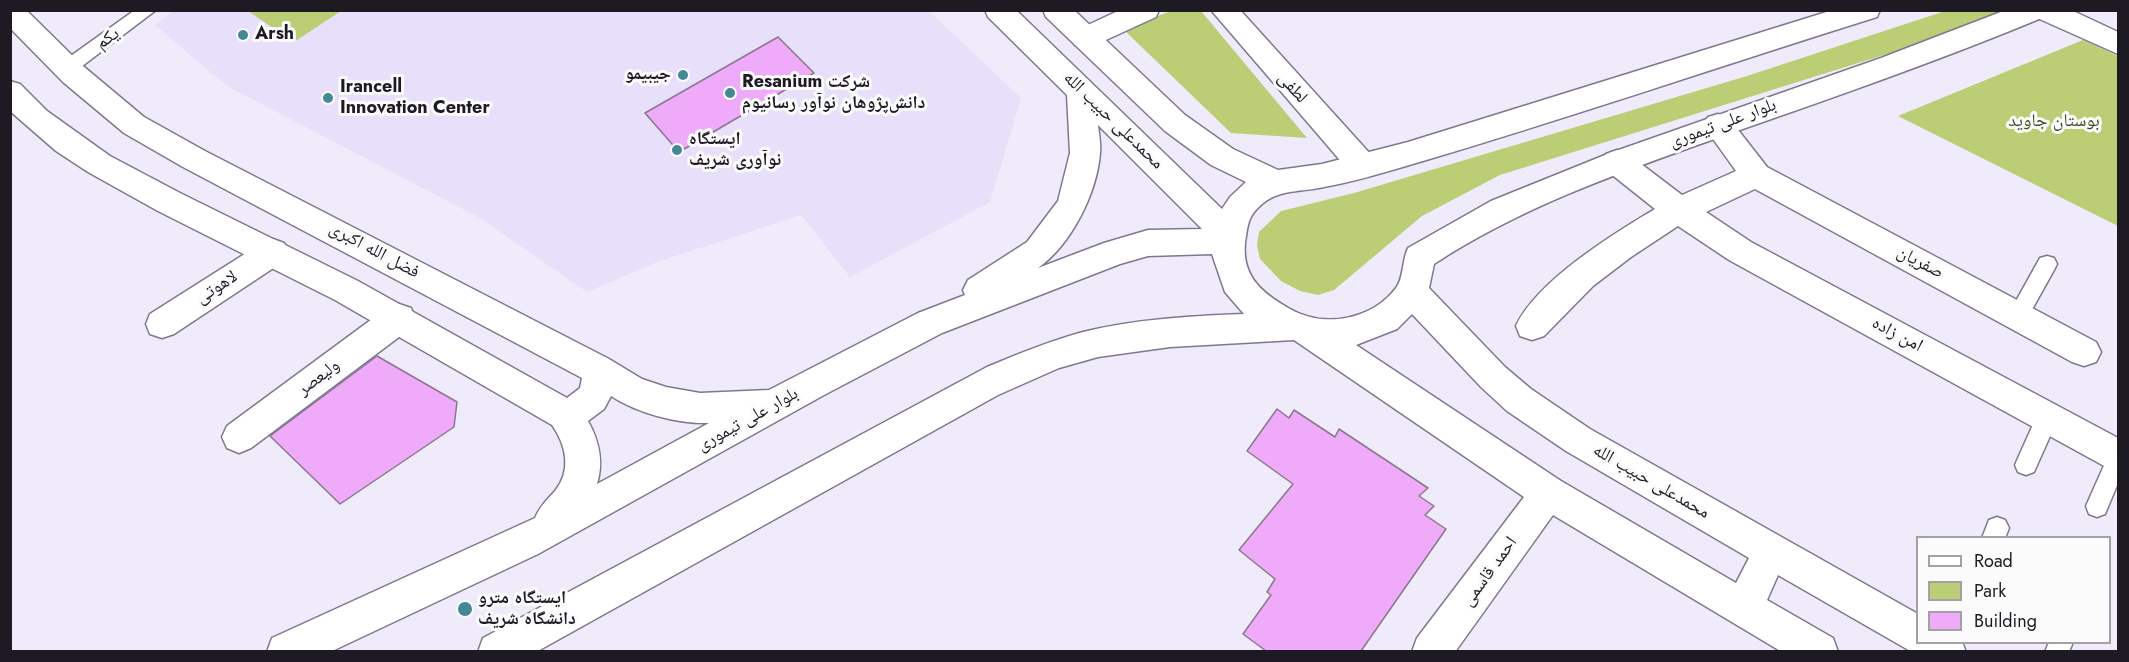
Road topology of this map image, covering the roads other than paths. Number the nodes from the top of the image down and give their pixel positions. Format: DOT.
graph roads {
  1 [pos="148,10"];
  2 [pos="998,10"];
  3 [pos="1056,10"];
  4 [pos="1146,10"];
  5 [pos="1224,10"];
  6 [pos="1867,10"];
  7 [pos="2034,10"];
  8 [pos="2045,10"];
  9 [pos="10,11"];
  10 [pos="1085,38"];
  11 [pos="2118,44"];
  12 [pos="67,68"];
  13 [pos="1081,91"];
  14 [pos="10,92"];
  15 [pos="1718,125"];
  16 [pos="194,159"];
  17 [pos="1617,162"];
  18 [pos="1362,165"];
  19 [pos="1756,175"];
  20 [pos="1274,182"];
  21 [pos="153,193"];
  22 [pos="1679,210"];
  23 [pos="1226,237"];
  24 [pos="273,252"];
  25 [pos="2047,264"];
  26 [pos="1412,292"];
  27 [pos="2018,316"];
  28 [pos="399,318"];
  29 [pos="930,323"];
  30 [pos="162,324"];
  31 [pos="1532,326"];
  32 [pos="1300,329"];
  33 [pos="2084,352"];
  34 [pos="597,369"];
  35 [pos="775,405"];
  36 [pos="564,414"];
  37 [pos="2048,416"];
  38 [pos="239,437"];
  39 [pos="2118,458"];
  40 [pos="2026,465"];
  41 [pos="1548,493"];
  42 [pos="2097,506"];
  43 [pos="525,542"];
  44 [pos="1771,550"];
  45 [pos="1744,608"];
  46 [pos="1916,634"];
  47 [pos="286,651"];
  48 [pos="497,651"];
  49 [pos="1431,651"];
  50 [pos="1818,651"];
  1 -- 12 [label="lane, یکم"];
  2 -- 13 [label="main road, محمدعلی حبیب الله"];
  3 -- 10 [label="main road"];
  4 -- 10 [label="main road"];
  5 -- 18 [label="main road, لطفی"];
  6 -- 18 [label="main road"];
  7 -- 15 [label="main road, بلوار علی تیموری"];
  8 -- 11 [label="main road"];
  9 -- 12 [label="main road, فضل الله اکبری"];
  10 -- 20 [label="main road"];
  12 -- 16 [label="main road, فضل الله اکبری"];
  13 -- 23 [label="main road, محمدعلی حبیب الله"];
  13 -- 29 [label="main road"];
  14 -- 21 [label="main road"];
  15 -- 17 [label="main road, بلوار علی تیموری"];
  15 -- 19 [label="main road"];
  16 -- 21 [label="main road"];
  16 -- 34 [label="main road, فضل الله اکبری"];
  17 -- 22 [label="main road, امن زاده"];
  17 -- 26 [label="main road, بلوار علی تیموری"];
  18 -- 20 [label="main road"];
  19 -- 22 [label="main road"];
  19 -- 27 [label="main road, صفریان"];
  20 -- 23 [label="main road"];
  21 -- 24 [label="main road"];
  22 -- 31 [label="main road"];
  22 -- 37 [label="main road, امن زاده"];
  23 -- 29 [label="main road, بلوار علی تیموری"];
  23 -- 32 [label="main road"];
  24 -- 28 [label="main road"];
  24 -- 30 [label="main road, لاهوتی"];
  25 -- 27 [label="lane"];
  26 -- 32 [label="main road"];
  26 -- 44 [label="main road, محمدعلی حبیب الله"];
  27 -- 33 [label="main road, صفریان"];
  28 -- 36 [label="main road"];
  28 -- 38 [label="main road, ولیعصر"];
  29 -- 35 [label="main road, بلوار علی تیموری"];
  32 -- 41 [label="main road"];
  32 -- 48 [label="main road"];
  34 -- 35 [label="main road, فضل الله اکبری"];
  34 -- 36 [label="main road"];
  35 -- 43 [label="main road, بلوار علی تیموری"];
  36 -- 43 [label="main road"];
  37 -- 39 [label="main road, امن زاده"];
  37 -- 40 [label="lane"];
  39 -- 42 [label="lane"];
  41 -- 45 [label="main road"];
  41 -- 49 [label="main road, احمد قاسمی"];
  43 -- 47 [label="main road, بلوار علی تیموری"];
  44 -- 45 [label="main road"];
  44 -- 46 [label="main road, محمدعلی حبیب الله"];
  45 -- 50 [label="main road"];
}
